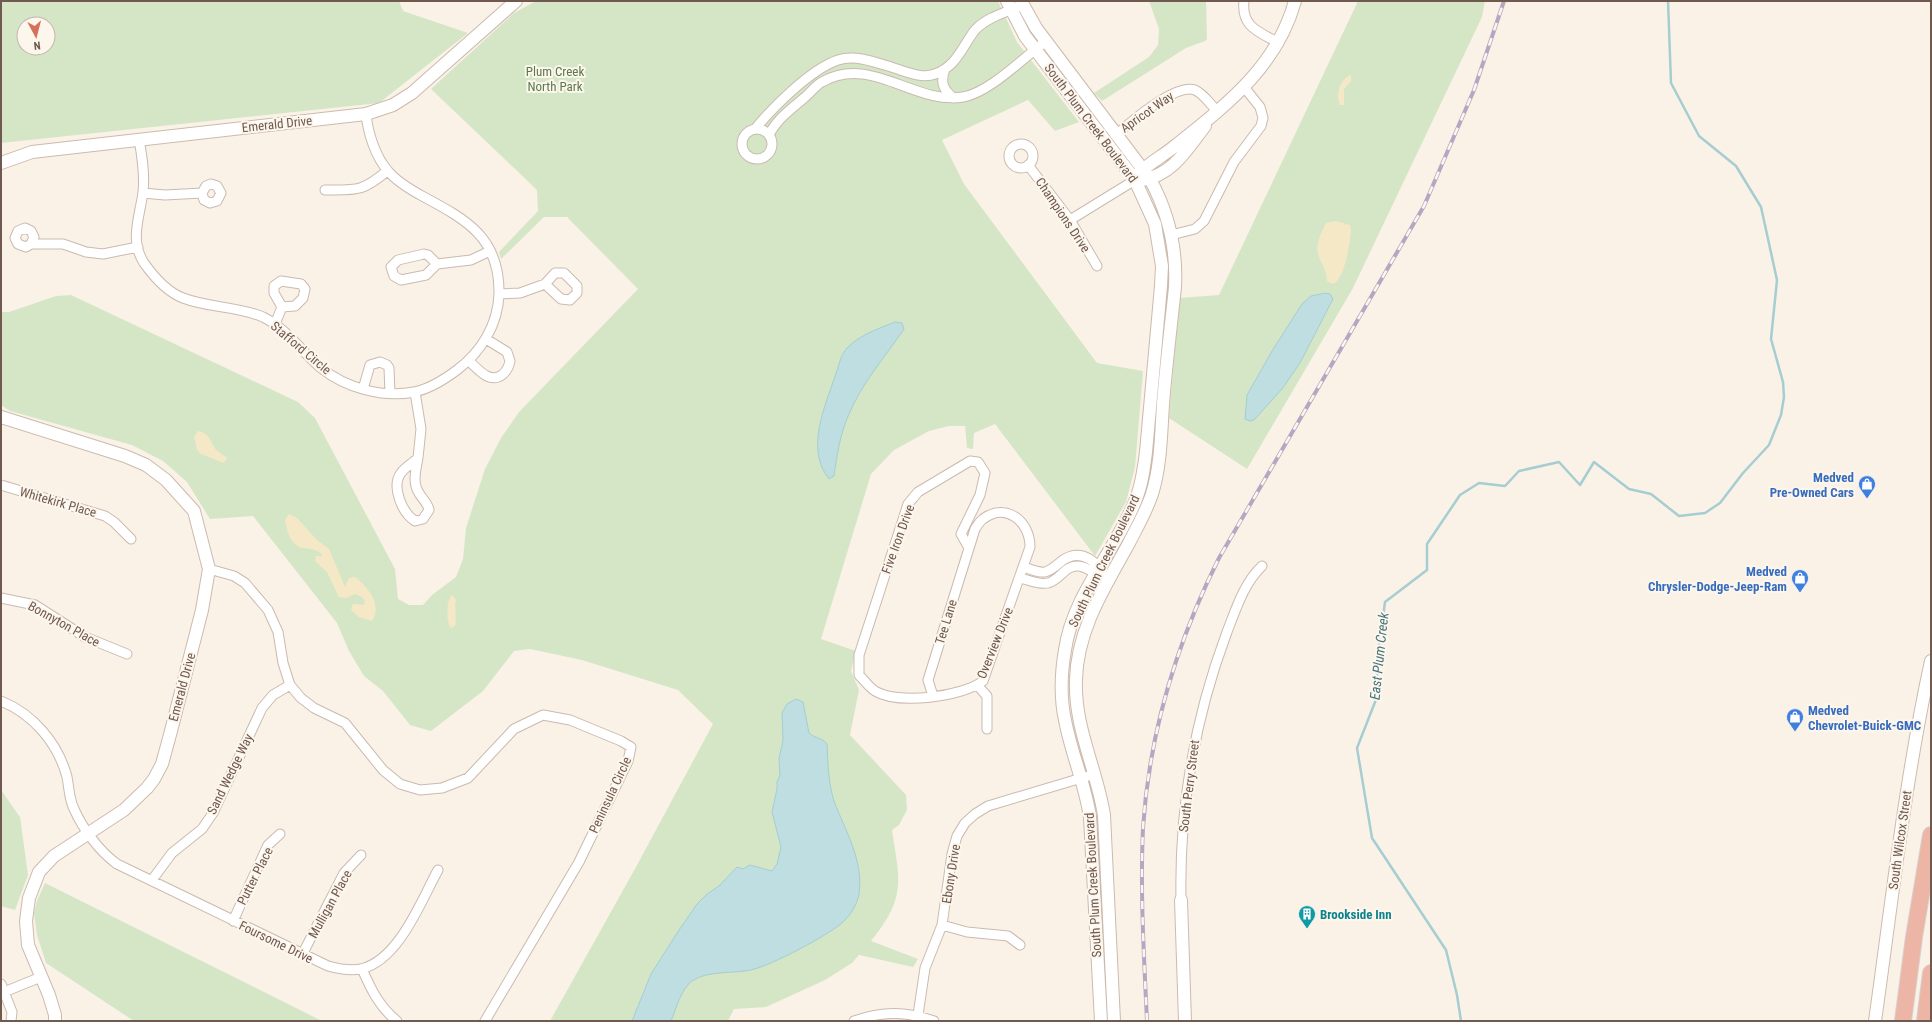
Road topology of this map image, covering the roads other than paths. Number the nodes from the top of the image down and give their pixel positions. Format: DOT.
graph roads {
  1 [pos="516,1"];
  2 [pos="1244,1"];
  3 [pos="1295,1"];
  4 [pos="1022,3"];
  5 [pos="1009,6"];
  6 [pos="1046,41"];
  7 [pos="1279,43"];
  8 [pos="1035,49"];
  9 [pos="945,69"];
  10 [pos="1244,86"];
  11 [pos="954,98"];
  12 [pos="1217,111"];
  13 [pos="366,114"];
  14 [pos="755,129"];
  15 [pos="1117,134"];
  16 [pos="769,135"];
  17 [pos="139,139"];
  18 [pos="1,163"];
  19 [pos="1028,165"];
  20 [pos="387,171"];
  21 [pos="1146,174"];
  22 [pos="1135,180"];
  23 [pos="325,190"];
  24 [pos="143,193"];
  25 [pos="202,193"];
  26 [pos="1070,220"];
  27 [pos="1171,235"];
  28 [pos="31,244"];
  29 [pos="138,247"];
  30 [pos="490,251"];
  31 [pos="437,264"];
  32 [pos="1097,266"];
  33 [pos="545,284"];
  34 [pos="499,294"];
  35 [pos="282,308"];
  36 [pos="275,324"];
  37 [pos="486,339"];
  38 [pos="468,361"];
  39 [pos="363,389"];
  40 [pos="415,392"];
  41 [pos="390,393"];
  42 [pos="1,417"];
  43 [pos="418,458"];
  44 [pos="1,485"];
  45 [pos="131,539"];
  46 [pos="969,548"];
  47 [pos="1262,566"];
  48 [pos="1024,567"];
  49 [pos="209,569"];
  50 [pos="1098,570"];
  51 [pos="1020,578"];
  52 [pos="1109,579"];
  53 [pos="1,598"];
  54 [pos="127,654"];
  55 [pos="1931,661"];
  56 [pos="290,685"];
  57 [pos="977,685"];
  58 [pos="933,696"];
  59 [pos="1,701"];
  60 [pos="986,729"];
  61 [pos="1095,774"];
  62 [pos="1082,778"];
  63 [pos="89,833"];
  64 [pos="280,834"];
  65 [pos="1931,835"];
  66 [pos="361,856"];
  67 [pos="438,870"];
  68 [pos="152,880"];
  69 [pos="1181,900"];
  70 [pos="233,921"];
  71 [pos="942,925"];
  72 [pos="1020,946"];
  73 [pos="302,955"];
  74 [pos="362,969"];
  75 [pos="1931,973"];
  76 [pos="41,977"];
  77 [pos="3,988"];
  78 [pos="918,1015"];
  79 [pos="11,1021"];
  80 [pos="55,1021"];
  81 [pos="397,1021"];
  82 [pos="485,1021"];
  83 [pos="854,1021"];
  84 [pos="934,1021"];
  85 [pos="1101,1021"];
  86 [pos="1114,1021"];
  87 [pos="1185,1021"];
  88 [pos="1875,1021"];
  89 [pos="1904,1021"];
  90 [pos="1925,1021"];
  1 -- 13 [label="street, Emerald Drive"];
  2 -- 7 [label="street"];
  3 -- 7 [label="street"];
  4 -- 5 [label="street"];
  4 -- 6 [label="street, South Plum Creek Boulevard"];
  5 -- 8 [label="street, South Plum Creek Boulevard"];
  5 -- 9 [label="street"];
  6 -- 8 [label="street"];
  6 -- 15 [label="street, South Plum Creek Boulevard"];
  7 -- 10 [label="street"];
  8 -- 11 [label="street"];
  8 -- 22 [label="street, South Plum Creek Boulevard"];
  9 -- 11 [label="street"];
  9 -- 14 [label="street"];
  10 -- 12 [label="street"];
  10 -- 27 [label="street"];
  11 -- 16 [label="street"];
  12 -- 15 [label="street, Apricot Way"];
  12 -- 21 [label="street"];
  13 -- 17 [label="street, Emerald Drive"];
  13 -- 20 [label="street, Stafford Circle"];
  14 -- 16 [label="street"];
  14 -- 16 [label="street"];
  15 -- 21 [label="street, South Plum Creek Boulevard"];
  17 -- 18 [label="street, Emerald Drive"];
  17 -- 24 [label="street, Stafford Circle"];
  19 -- 26 [label="street, Champions Drive"];
  20 -- 23 [label="street"];
  20 -- 30 [label="street, Stafford Circle"];
  21 -- 22 [label="street"];
  21 -- 27 [label="street, South Plum Creek Boulevard"];
  22 -- 26 [label="street"];
  22 -- 50 [label="street, South Plum Creek Boulevard"];
  24 -- 25 [label="street"];
  24 -- 29 [label="street, Stafford Circle"];
  26 -- 32 [label="street, Champions Drive"];
  27 -- 52 [label="street, South Plum Creek Boulevard"];
  28 -- 29 [label="street"];
  29 -- 36 [label="street, Stafford Circle"];
  30 -- 31 [label="street"];
  30 -- 34 [label="street, Stafford Circle"];
  33 -- 34 [label="street"];
  34 -- 37 [label="street, Stafford Circle"];
  35 -- 36 [label="street"];
  36 -- 39 [label="street, Stafford Circle"];
  37 -- 38 [label="street, Stafford Circle"];
  37 -- 38 [label="street"];
  38 -- 40 [label="street, Stafford Circle"];
  39 -- 41 [label="street, Stafford Circle"];
  39 -- 41 [label="street"];
  40 -- 41 [label="street, Stafford Circle"];
  40 -- 43 [label="street"];
  42 -- 49 [label="street, Emerald Drive"];
  43 -- 43 [label="street"];
  44 -- 45 [label="street, Whitekirk Place"];
  46 -- 48 [label="street, Overview Drive"];
  46 -- 58 [label="street, Tee Lane"];
  46 -- 58 [label="street, Five Iron Drive"];
  47 -- 69 [label="street, South Perry Street"];
  48 -- 50 [label="street"];
  48 -- 51 [label="street, Overview Drive"];
  49 -- 56 [label="street, Peninsula Circle"];
  49 -- 63 [label="street, Emerald Drive"];
  50 -- 51 [label="street"];
  50 -- 52 [label="street"];
  50 -- 62 [label="street, South Plum Creek Boulevard"];
  51 -- 57 [label="street, Overview Drive"];
  52 -- 61 [label="street, South Plum Creek Boulevard"];
  53 -- 54 [label="street, Bonnyton Place"];
  55 -- 88 [label="street, South Wilcox Street"];
  56 -- 68 [label="street, Sand Wedge Way"];
  56 -- 82 [label="street, Peninsula Circle"];
  57 -- 58 [label="street"];
  57 -- 60 [label="street, Overview Drive"];
  59 -- 63 [label="street, Foursome Drive"];
  61 -- 62 [label="street, Ebony Drive"];
  61 -- 86 [label="street, South Plum Creek Boulevard"];
  62 -- 71 [label="street, Ebony Drive"];
  62 -- 85 [label="street, South Plum Creek Boulevard"];
  63 -- 68 [label="street, Foursome Drive"];
  63 -- 76 [label="street, Emerald Drive"];
  64 -- 70 [label="street, Putter Place"];
  65 -- 89 [label="highway"];
  66 -- 73 [label="street, Mulligan Place"];
  67 -- 74 [label="street"];
  68 -- 70 [label="street, Foursome Drive"];
  69 -- 87 [label="street, South Perry Street"];
  70 -- 73 [label="street, Foursome Drive"];
  71 -- 72 [label="street"];
  71 -- 78 [label="street, Ebony Drive"];
  73 -- 74 [label="street, Foursome Drive"];
  74 -- 81 [label="street"];
  75 -- 90 [label="highway"];
  76 -- 77 [label="street"];
  76 -- 80 [label="street, Emerald Drive"];
  77 -- 79 [label="street"];
  78 -- 83 [label="street"];
  78 -- 84 [label="street"];
}
